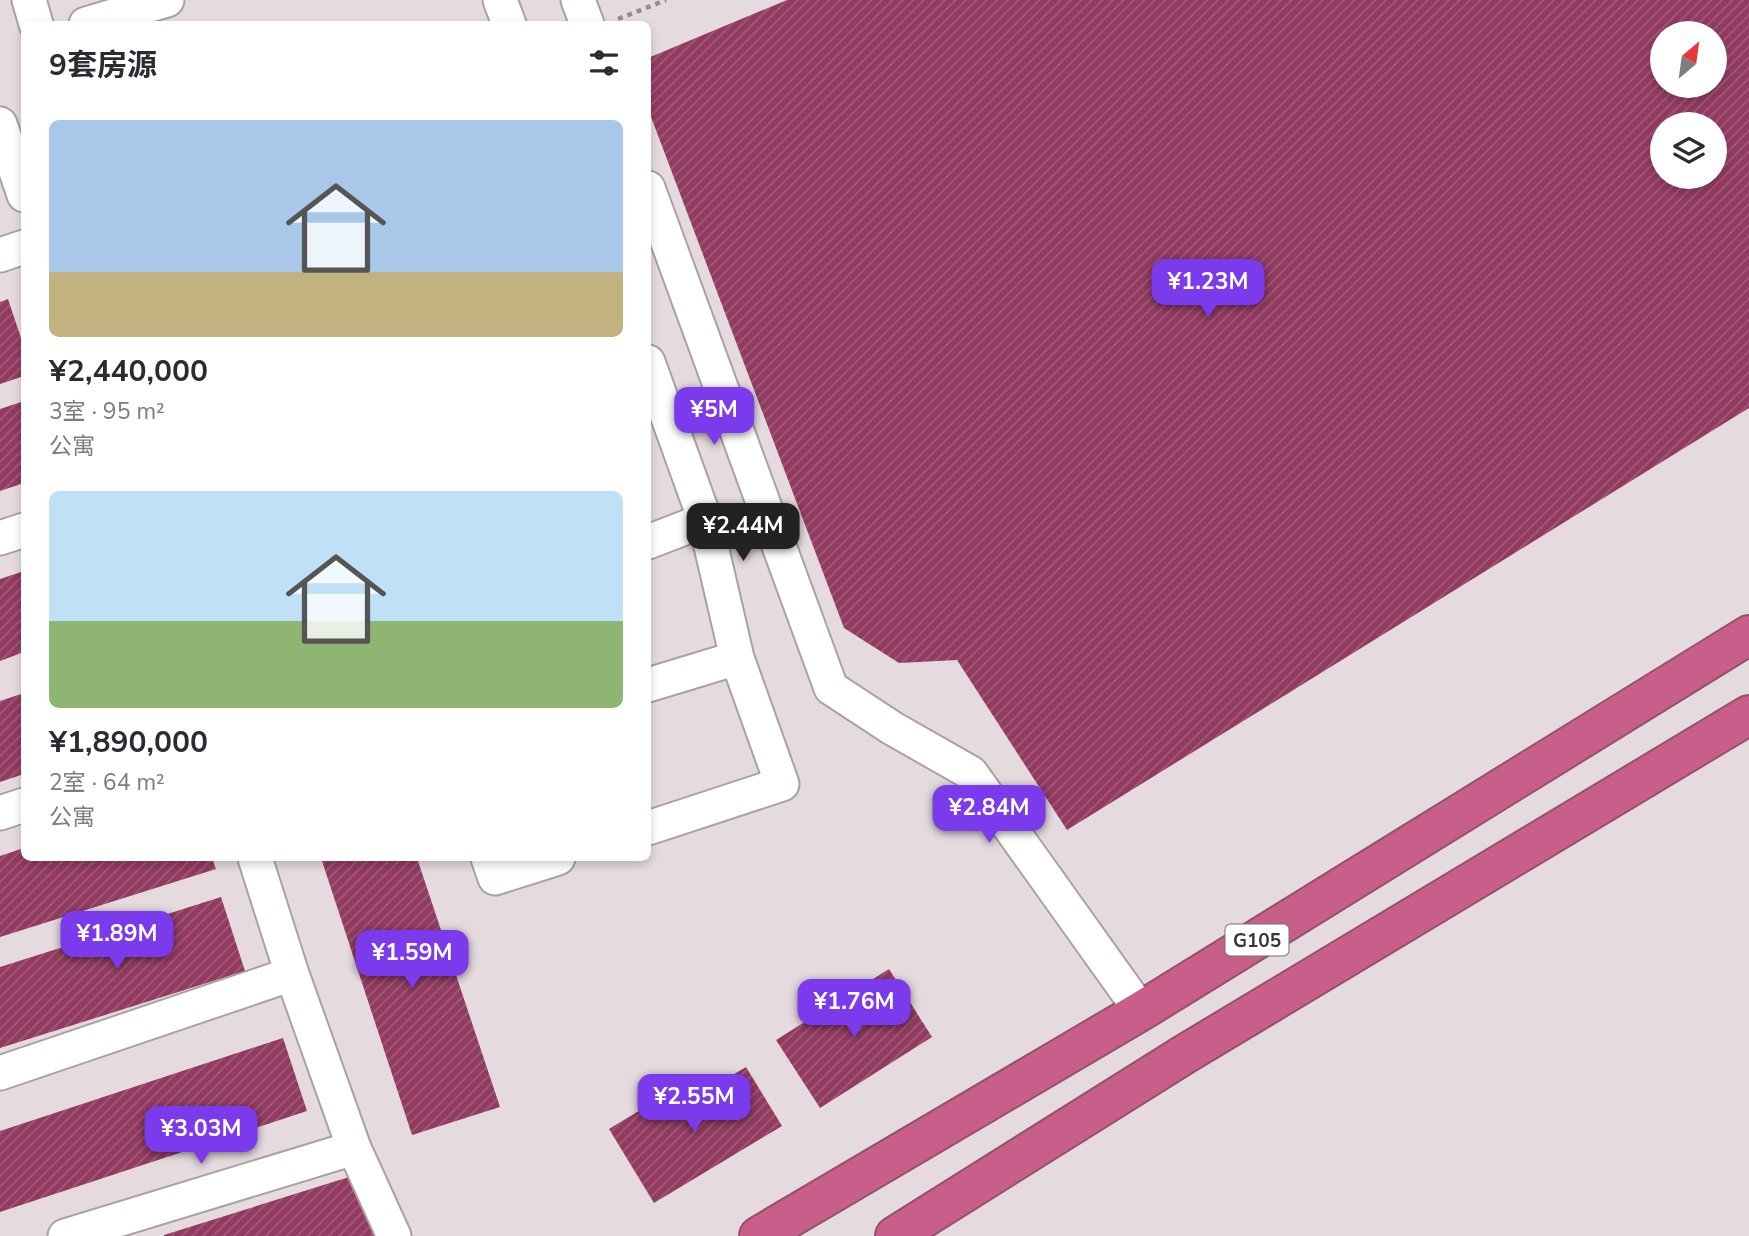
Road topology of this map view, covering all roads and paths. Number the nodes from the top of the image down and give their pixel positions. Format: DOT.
graph roads {
  1 [pos="29,0"];
  2 [pos="167,0"];
  3 [pos="500,0"];
  4 [pos="578,0"];
  5 [pos="666,0"];
  6 [pos="35,21"];
  7 [pos="96,21"];
  8 [pos="508,21"];
  9 [pos="600,21"];
  10 [pos="604,21"];
  11 [pos="0,124"];
  12 [pos="21,186"];
  13 [pos="651,196"];
  14 [pos="21,248"];
  15 [pos="0,255"];
  16 [pos="651,379"];
  17 [pos="657,414"];
  18 [pos="705,520"];
  19 [pos="21,531"];
  20 [pos="0,538"];
  21 [pos="651,541"];
  22 [pos="1749,635"];
  23 [pos="737,658"];
  24 [pos="651,684"];
  25 [pos="1749,715"];
  26 [pos="21,806"];
  27 [pos="0,813"];
  28 [pos="651,827"];
  29 [pos="256,861"];
  30 [pos="489,861"];
  31 [pos="549,861"];
  32 [pos="292,974"];
  33 [pos="1141,1011"];
  34 [pos="0,1073"];
  35 [pos="354,1148"];
  36 [pos="65,1236"];
  37 [pos="394,1236"];
  38 [pos="759,1236"];
  39 [pos="895,1236"];
  1 -- 6 [label="street"];
  2 -- 7 [label="street"];
  3 -- 8 [label="street"];
  4 -- 9 [label="street"];
  5 -- 10 [label="path"];
  11 -- 12 [label="street"];
  13 -- 33 [label="street"];
  14 -- 15 [label="street"];
  16 -- 17 [label="street"];
  17 -- 18 [label="street"];
  18 -- 21 [label="street"];
  18 -- 23 [label="street"];
  19 -- 20 [label="street"];
  22 -- 33 [label="highway, G105"];
  23 -- 24 [label="street"];
  23 -- 28 [label="street"];
  25 -- 39 [label="highway, G105"];
  26 -- 27 [label="street"];
  29 -- 32 [label="street"];
  30 -- 31 [label="street"];
  32 -- 34 [label="street"];
  32 -- 35 [label="street"];
  33 -- 38 [label="highway, G105"];
  35 -- 36 [label="street"];
  35 -- 37 [label="street"];
}
